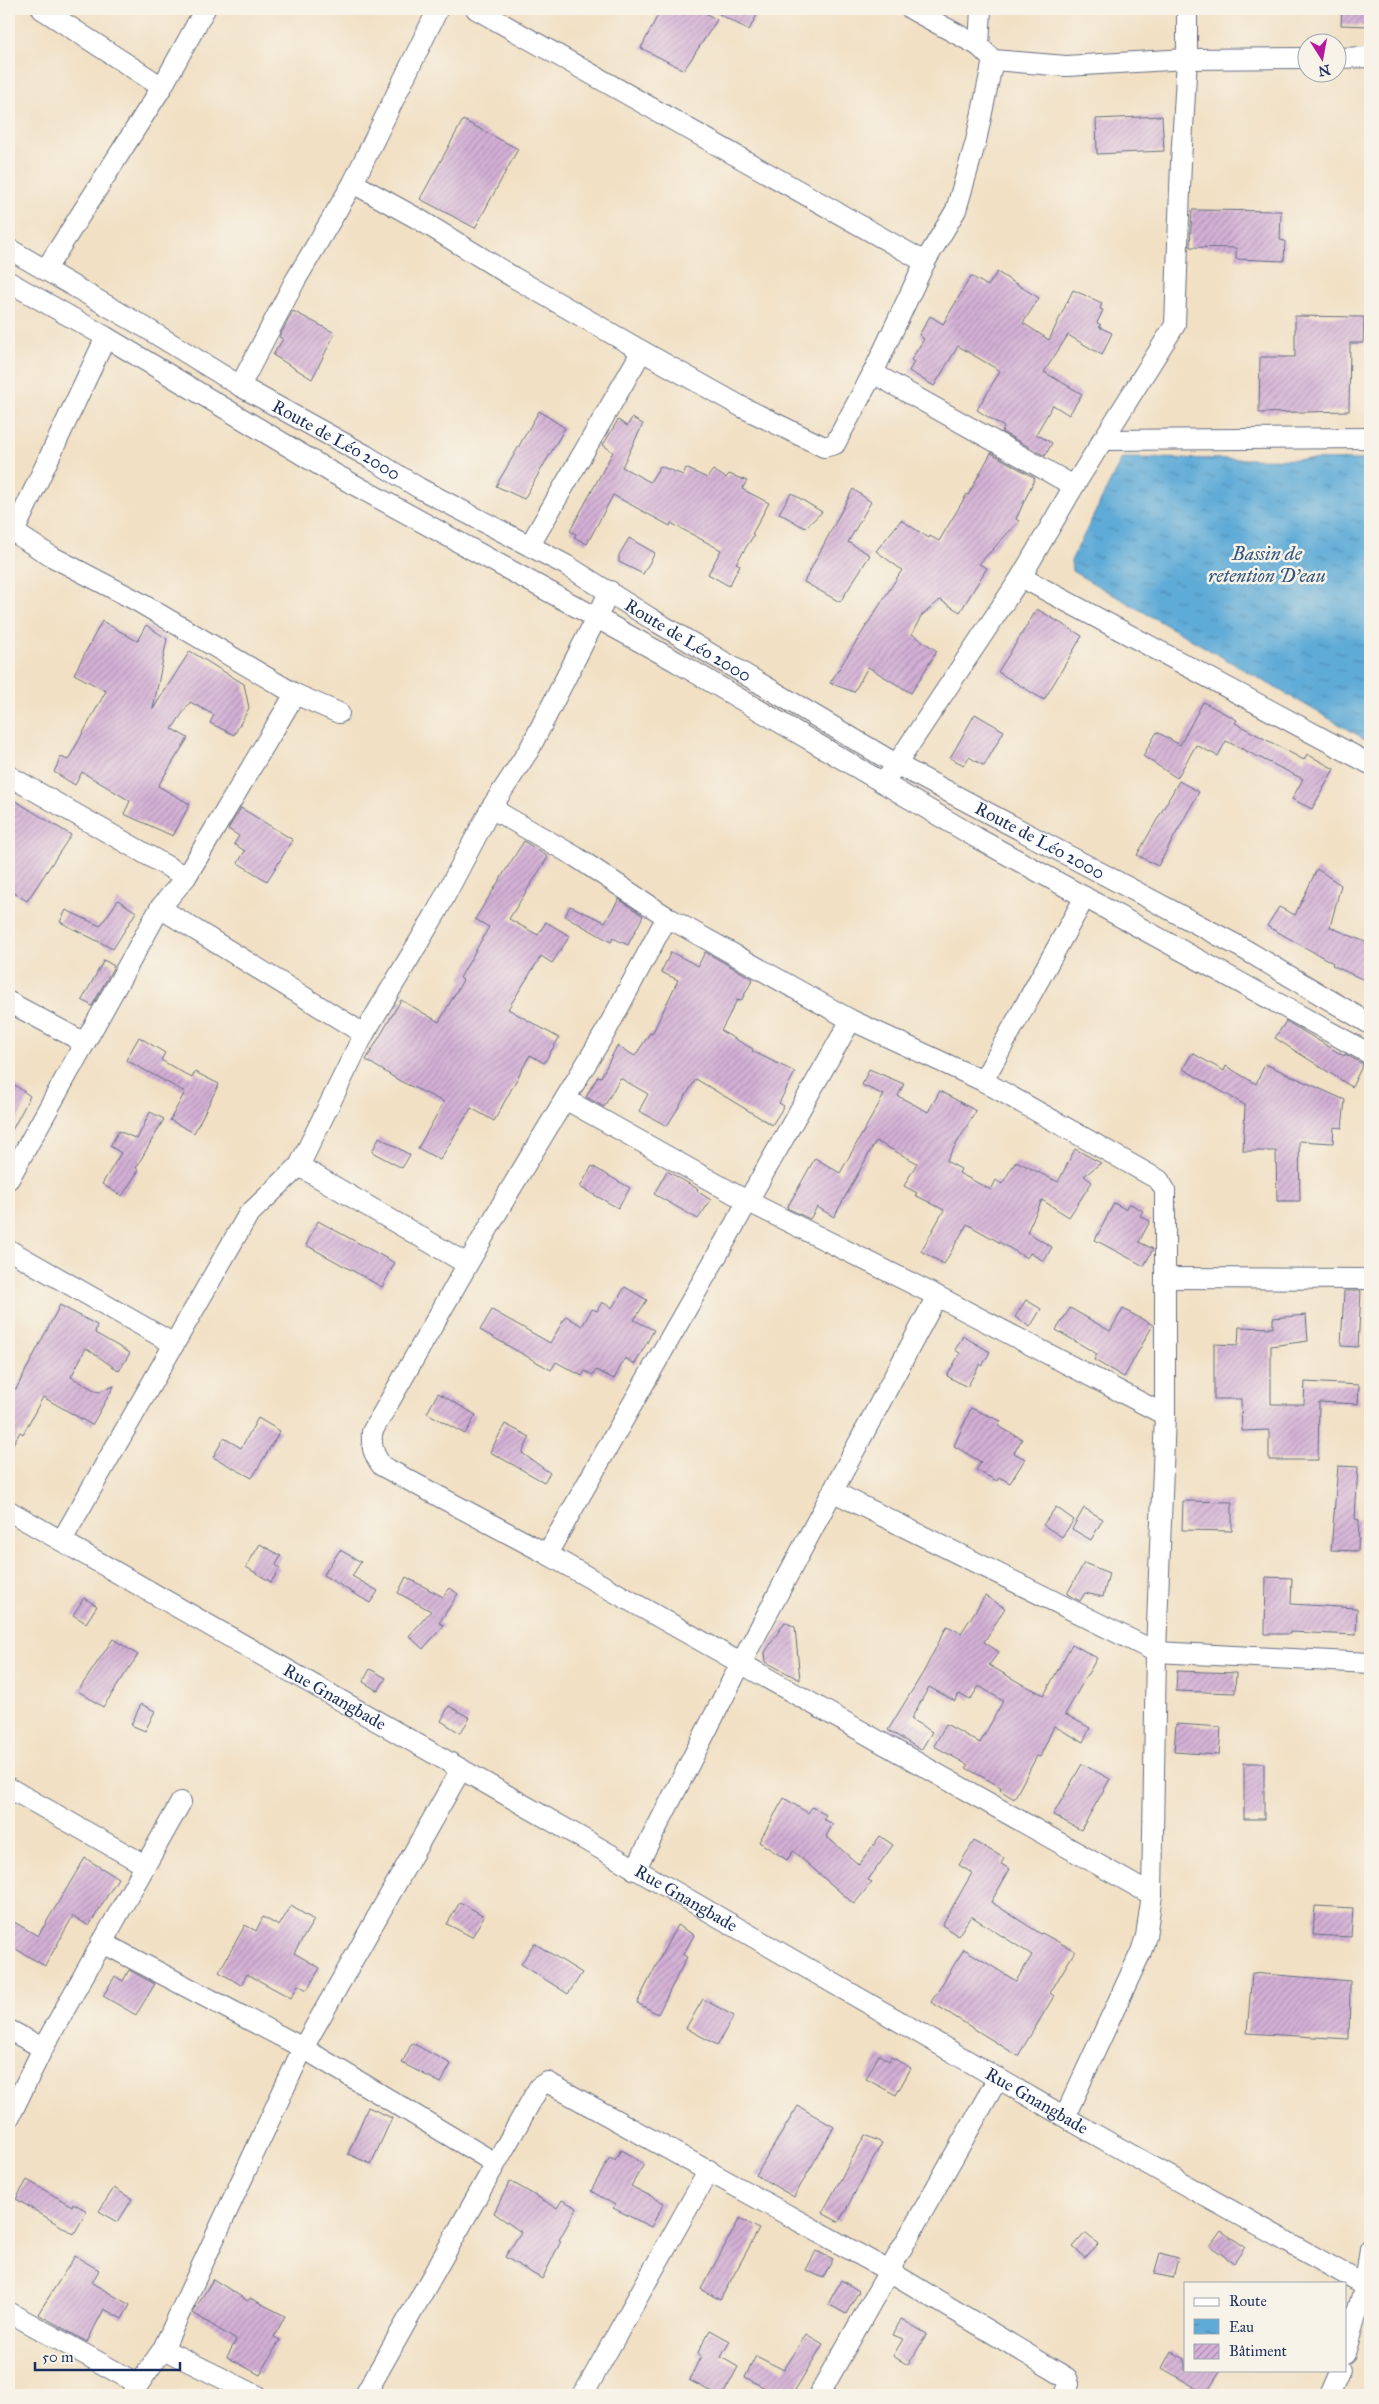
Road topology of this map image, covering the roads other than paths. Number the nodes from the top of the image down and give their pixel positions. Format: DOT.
graph roads {
  1 [pos="42,9"];
  2 [pos="205,9"];
  3 [pos="438,9"];
  4 [pos="476,9"];
  5 [pos="911,9"];
  6 [pos="981,9"];
  7 [pos="1187,9"];
  8 [pos="979,46"];
  9 [pos="1370,57"];
  10 [pos="1296,58"];
  11 [pos="1346,58"];
  12 [pos="993,60"];
  13 [pos="1187,60"];
  14 [pos="162,87"];
  15 [pos="353,183"];
  16 [pos="9,249"];
  17 [pos="925,262"];
  18 [pos="46,269"];
  19 [pos="9,282"];
  20 [pos="106,337"];
  21 [pos="642,351"];
  22 [pos="873,373"];
  23 [pos="240,386"];
  24 [pos="1370,438"];
  25 [pos="1102,440"];
  26 [pos="1074,486"];
  27 [pos="12,531"];
  28 [pos="530,545"];
  29 [pos="1021,577"];
  30 [pos="610,591"];
  31 [pos="595,618"];
  32 [pos="295,694"];
  33 [pos="339,712"];
  34 [pos="896,764"];
  35 [pos="1370,764"];
  36 [pos="9,776"];
  37 [pos="885,785"];
  38 [pos="491,808"];
  39 [pos="186,878"];
  40 [pos="1085,897"];
  41 [pos="160,908"];
  42 [pos="668,917"];
  43 [pos="9,1002"];
  44 [pos="851,1020"];
  45 [pos="1370,1024"];
  46 [pos="364,1034"];
  47 [pos="85,1043"];
  48 [pos="1370,1054"];
  49 [pos="983,1081"];
  50 [pos="565,1099"];
  51 [pos="299,1166"];
  52 [pos="9,1178"];
  53 [pos="747,1201"];
  54 [pos="9,1250"];
  55 [pos="467,1264"];
  56 [pos="1166,1278"];
  57 [pos="1370,1279"];
  58 [pos="937,1296"];
  59 [pos="174,1344"];
  60 [pos="1165,1415"];
  61 [pos="834,1492"];
  62 [pos="9,1511"];
  63 [pos="62,1540"];
  64 [pos="548,1554"];
  65 [pos="1156,1652"];
  66 [pos="1370,1662"];
  67 [pos="742,1663"];
  68 [pos="461,1769"];
  69 [pos="9,1788"];
  70 [pos="181,1802"];
  71 [pos="145,1865"];
  72 [pos="635,1870"];
  73 [pos="1152,1895"];
  74 [pos="101,1942"];
  75 [pos="9,2030"];
  76 [pos="43,2048"];
  77 [pos="303,2048"];
  78 [pos="998,2078"];
  79 [pos="1065,2116"];
  80 [pos="9,2118"];
  81 [pos="495,2163"];
  82 [pos="709,2170"];
  83 [pos="1370,2249"];
  84 [pos="889,2271"];
  85 [pos="1368,2286"];
  86 [pos="9,2312"];
  87 [pos="163,2349"];
  88 [pos="1346,2350"];
  89 [pos="1339,2372"];
  90 [pos="134,2390"];
  91 [pos="256,2395"];
  92 [pos="365,2395"];
  93 [pos="583,2395"];
  94 [pos="819,2395"];
  95 [pos="1065,2395"];
  96 [pos="1329,2395"];
  1 -- 14 [label="street"];
  2 -- 14 [label="street"];
  3 -- 15 [label="street"];
  4 -- 17 [label="street"];
  5 -- 8 [label="street"];
  6 -- 8 [label="street"];
  7 -- 13 [label="street"];
  8 -- 12 [label="street"];
  9 -- 11 [label="street"];
  10 -- 13 [label="street"];
  12 -- 13 [label="street"];
  12 -- 17 [label="street"];
  13 -- 25 [label="street"];
  14 -- 18 [label="street"];
  15 -- 21 [label="street"];
  15 -- 23 [label="street"];
  16 -- 18 [label="street, Route de Léo 2000"];
  17 -- 22 [label="street"];
  18 -- 23 [label="street, Route de Léo 2000"];
  19 -- 20 [label="street, Route de Léo 2000"];
  20 -- 27 [label="street"];
  20 -- 31 [label="street, Route de Léo 2000"];
  21 -- 22 [label="street"];
  21 -- 28 [label="street"];
  22 -- 26 [label="street"];
  23 -- 28 [label="street, Route de Léo 2000"];
  24 -- 25 [label="street"];
  25 -- 26 [label="street"];
  26 -- 29 [label="street"];
  27 -- 32 [label="street"];
  28 -- 30 [label="street, Route de Léo 2000"];
  29 -- 34 [label="street"];
  29 -- 35 [label="street"];
  30 -- 31 [label="street"];
  30 -- 34 [label="street, Route de Léo 2000"];
  31 -- 37 [label="street, Route de Léo 2000"];
  31 -- 38 [label="street"];
  32 -- 33 [label="street"];
  32 -- 39 [label="street"];
  34 -- 37 [label="street"];
  34 -- 45 [label="street, Route de Léo 2000"];
  36 -- 39 [label="street"];
  37 -- 40 [label="street, Route de Léo 2000"];
  38 -- 42 [label="street"];
  38 -- 46 [label="street"];
  39 -- 41 [label="street"];
  40 -- 48 [label="street, Route de Léo 2000"];
  40 -- 49 [label="street"];
  41 -- 46 [label="street"];
  41 -- 47 [label="street"];
  42 -- 44 [label="street"];
  42 -- 50 [label="street"];
  43 -- 47 [label="street"];
  44 -- 49 [label="street"];
  44 -- 53 [label="street"];
  46 -- 51 [label="street"];
  47 -- 52 [label="street"];
  49 -- 56 [label="street"];
  50 -- 53 [label="street"];
  50 -- 55 [label="street"];
  51 -- 55 [label="street"];
  51 -- 59 [label="street"];
  53 -- 58 [label="street"];
  53 -- 64 [label="street"];
  54 -- 59 [label="street"];
  55 -- 64 [label="street"];
  56 -- 57 [label="street"];
  56 -- 60 [label="street"];
  58 -- 60 [label="street"];
  58 -- 61 [label="street"];
  59 -- 63 [label="street"];
  60 -- 65 [label="street"];
  61 -- 65 [label="street"];
  61 -- 67 [label="street"];
  62 -- 63 [label="street, Rue Gnangbade"];
  63 -- 68 [label="street, Rue Gnangbade"];
  64 -- 67 [label="street"];
  65 -- 66 [label="street"];
  65 -- 73 [label="street"];
  67 -- 72 [label="street"];
  67 -- 73 [label="street"];
  68 -- 72 [label="street, Rue Gnangbade"];
  68 -- 77 [label="street"];
  69 -- 71 [label="street"];
  70 -- 71 [label="street"];
  71 -- 74 [label="street"];
  72 -- 78 [label="street, Rue Gnangbade"];
  73 -- 79 [label="street"];
  74 -- 76 [label="street"];
  74 -- 77 [label="street"];
  75 -- 76 [label="street"];
  76 -- 80 [label="street"];
  77 -- 81 [label="street"];
  77 -- 87 [label="street"];
  78 -- 79 [label="street, Rue Gnangbade"];
  78 -- 84 [label="street"];
  79 -- 85 [label="street, Rue Gnangbade"];
  81 -- 82 [label="street"];
  81 -- 92 [label="street"];
  82 -- 84 [label="street"];
  82 -- 93 [label="street"];
  83 -- 85 [label="street"];
  84 -- 94 [label="street"];
  84 -- 95 [label="street"];
  85 -- 88 [label="street"];
  86 -- 90 [label="street"];
  87 -- 90 [label="street"];
  87 -- 91 [label="street"];
  89 -- 96 [label="street"];
}
